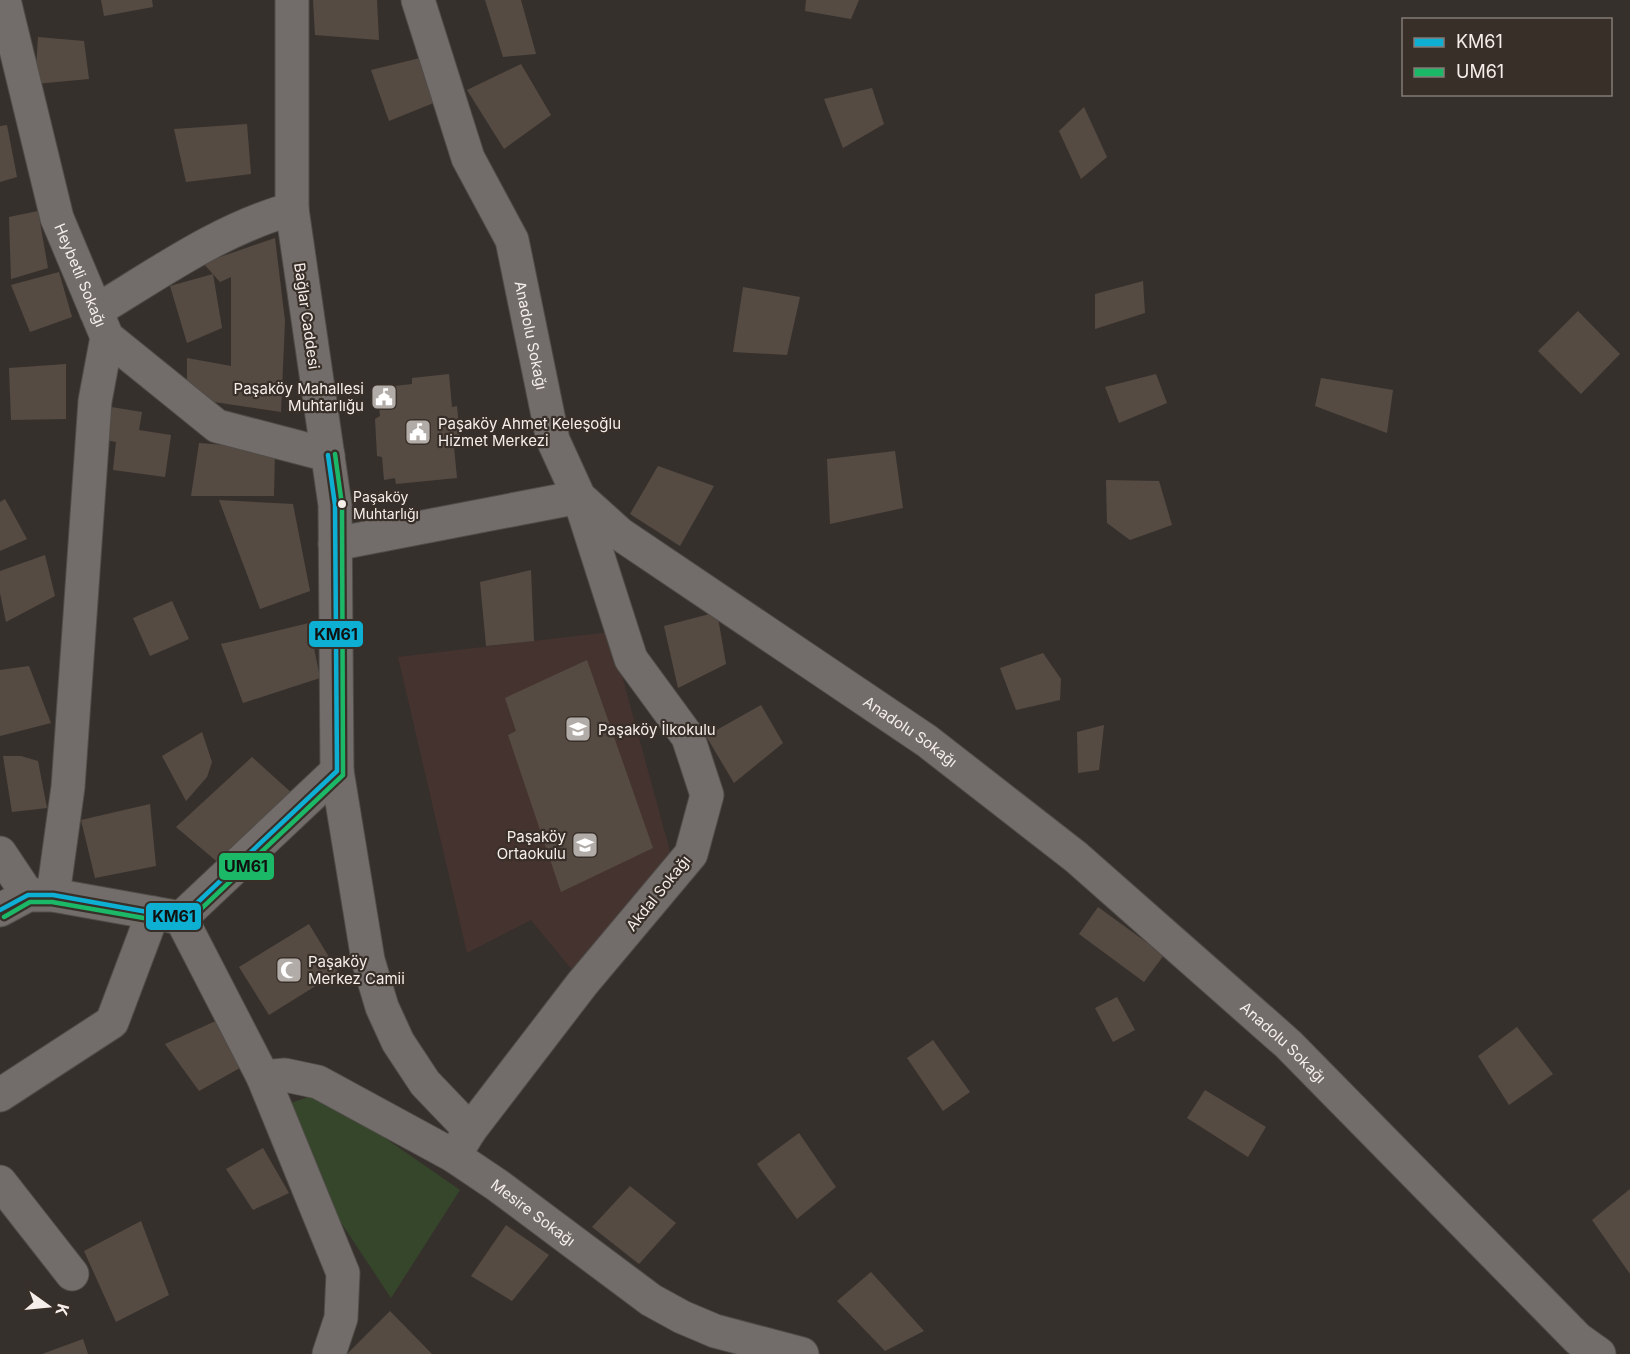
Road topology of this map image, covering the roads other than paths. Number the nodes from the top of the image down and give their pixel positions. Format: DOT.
graph roads {
  1 [pos="4,0"];
  2 [pos="292,0"];
  3 [pos="418,0"];
  4 [pos="292,209"];
  5 [pos="101,324"];
  6 [pos="328,455"];
  7 [pos="579,497"];
  8 [pos="335,544"];
  9 [pos="337,771"];
  10 [pos="0,853"];
  11 [pos="27,900"];
  12 [pos="167,915"];
  13 [pos="263,1077"];
  14 [pos="10,1089"];
  15 [pos="462,1143"];
  16 [pos="0,1182"];
  17 [pos="72,1274"];
  18 [pos="329,1354"];
  19 [pos="802,1354"];
  20 [pos="1599,1354"];
  1 -- 5 [label="street, Heybetli Sokağı"];
  2 -- 4 [label="street, Bağlar Caddesi"];
  3 -- 7 [label="street, Anadolu Sokağı"];
  4 -- 5 [label="street"];
  4 -- 6 [label="street, Bağlar Caddesi"];
  5 -- 6 [label="street, Heybetli Sokağı"];
  5 -- 11 [label="street"];
  6 -- 8 [label="street, Bağlar Caddesi"];
  7 -- 8 [label="street"];
  7 -- 15 [label="street, Akdal Sokağı"];
  7 -- 20 [label="street, Anadolu Sokağı"];
  8 -- 9 [label="street, Bağlar Caddesi"];
  9 -- 12 [label="street"];
  9 -- 15 [label="street, Bağlar Caddesi"];
  10 -- 11 [label="street"];
  11 -- 12 [label="street"];
  12 -- 13 [label="street"];
  12 -- 14 [label="street"];
  13 -- 15 [label="street, Mesire Sokağı"];
  13 -- 18 [label="street"];
  15 -- 19 [label="street, Mesire Sokağı"];
  16 -- 17 [label="street"];
}
